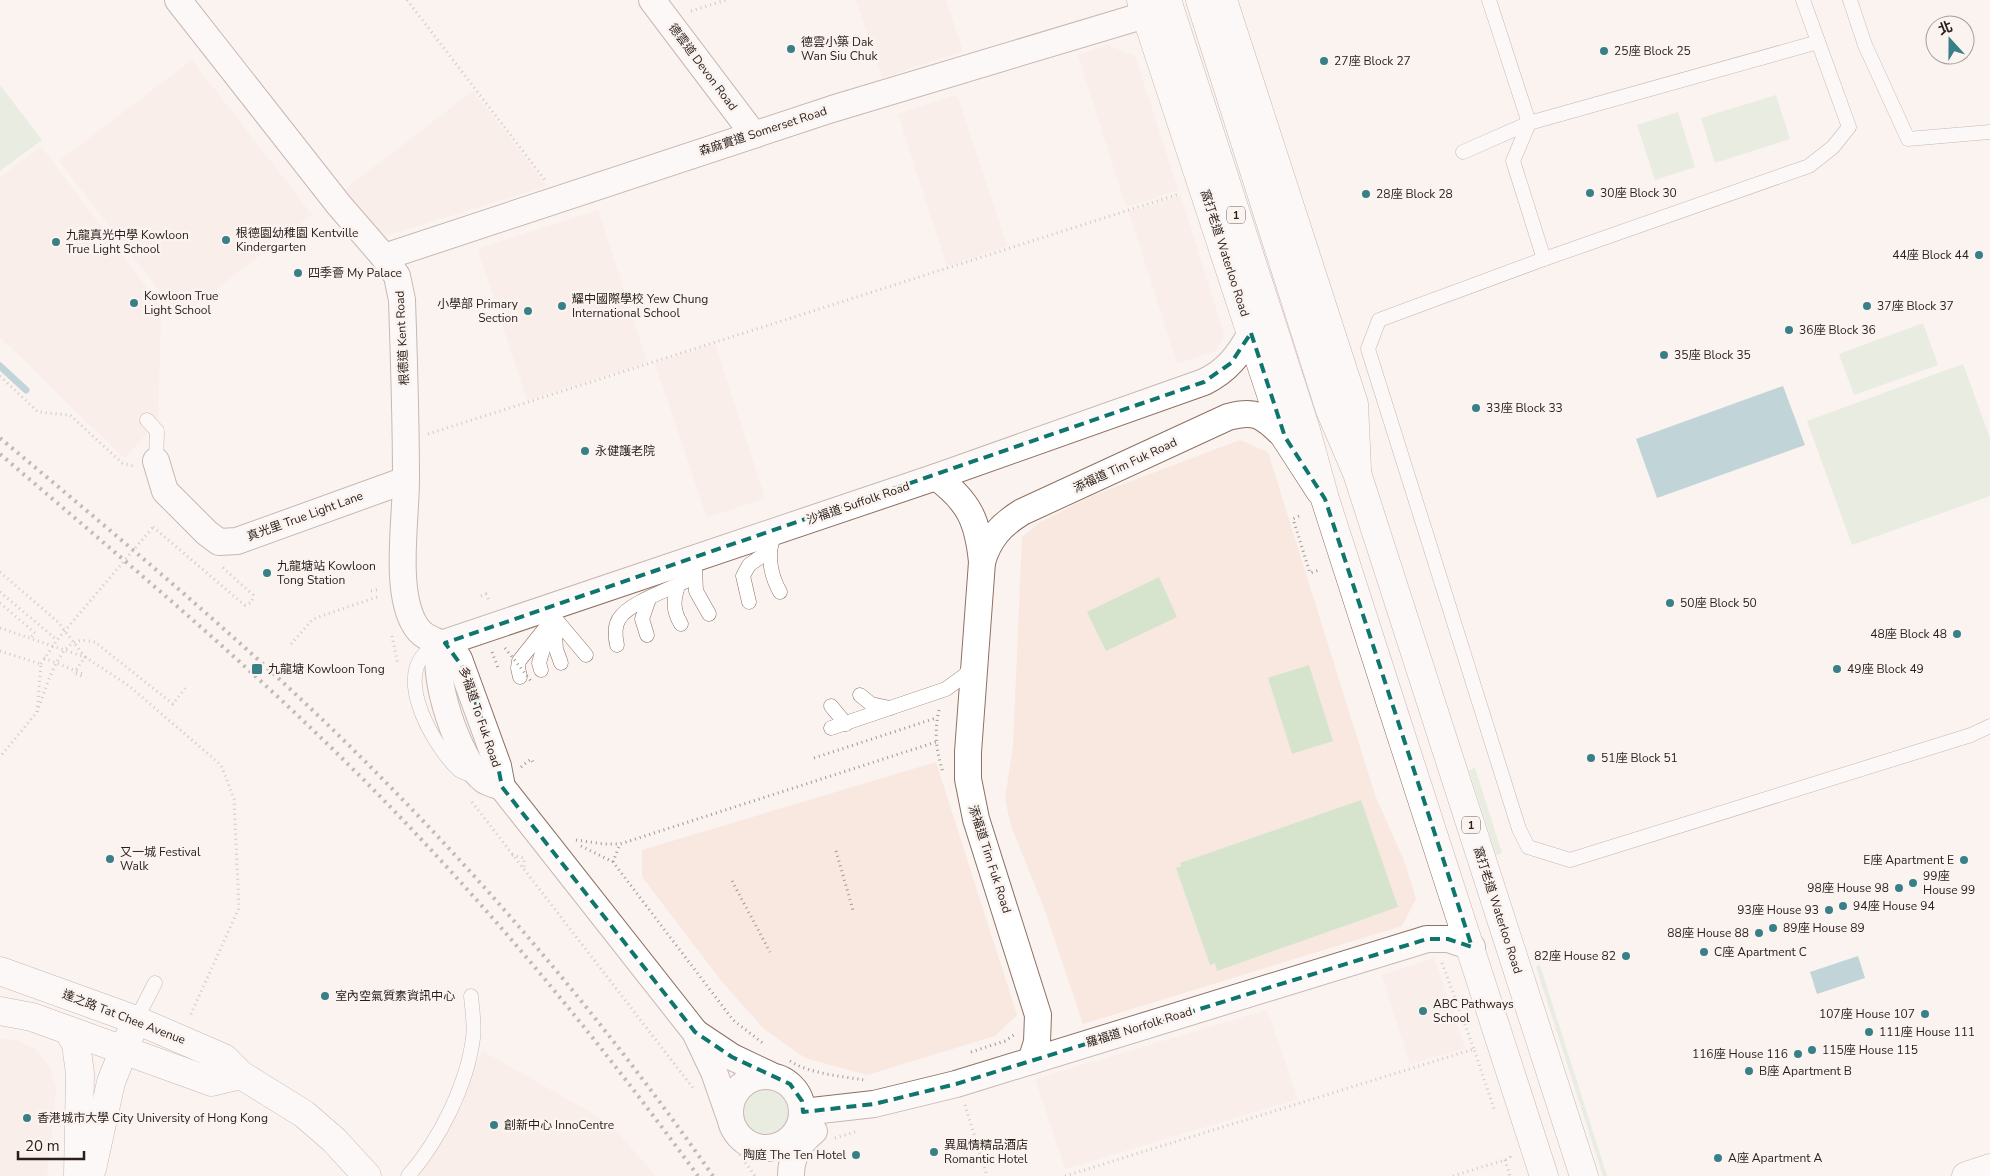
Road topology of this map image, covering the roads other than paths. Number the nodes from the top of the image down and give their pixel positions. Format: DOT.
graph roads {
  1 [pos="178,0"];
  2 [pos="652,0"];
  3 [pos="1200,0"];
  4 [pos="1223,0"];
  5 [pos="1489,0"];
  6 [pos="1803,0"];
  7 [pos="1850,0"];
  8 [pos="1151,5"];
  9 [pos="1818,42"];
  10 [pos="1528,124"];
  11 [pos="1990,132"];
  12 [pos="754,135"];
  13 [pos="1463,152"];
  14 [pos="384,257"];
  15 [pos="1544,259"];
  16 [pos="1251,333"];
  17 [pos="147,420"];
  18 [pos="1285,437"];
  19 [pos="146,464"];
  20 [pos="1357,473"];
  21 [pos="936,477"];
  22 [pos="406,480"];
  23 [pos="1325,498"];
  24 [pos="773,540"];
  25 [pos="982,562"];
  26 [pos="695,567"];
  27 [pos="678,586"];
  28 [pos="780,592"];
  29 [pos="649,599"];
  30 [pos="749,602"];
  31 [pos="552,612"];
  32 [pos="709,614"];
  33 [pos="681,624"];
  34 [pos="647,635"];
  35 [pos="443,644"];
  36 [pos="617,645"];
  37 [pos="977,647"];
  38 [pos="586,655"];
  39 [pos="561,663"];
  40 [pos="541,670"];
  41 [pos="525,679"];
  42 [pos="860,696"];
  43 [pos="831,706"];
  44 [pos="894,708"];
  45 [pos="846,724"];
  46 [pos="1990,726"];
  47 [pos="831,728"];
  48 [pos="484,787"];
  49 [pos="1472,948"];
  50 [pos="0,971"];
  51 [pos="155,983"];
  52 [pos="471,996"];
  53 [pos="0,1011"];
  54 [pos="136,1020"];
  55 [pos="69,1032"];
  56 [pos="695,1032"];
  57 [pos="122,1051"];
  58 [pos="1030,1061"];
  59 [pos="779,1067"];
  60 [pos="242,1075"];
  61 [pos="872,1092"];
  62 [pos="803,1112"];
  63 [pos="728,1126"];
  64 [pos="779,1146"];
  65 [pos="1990,1168"];
  66 [pos="1539,1175"];
  67 [pos="78,1176"];
  68 [pos="86,1176"];
  69 [pos="367,1176"];
  70 [pos="408,1176"];
  71 [pos="787,1176"];
  72 [pos="791,1176"];
  73 [pos="1584,1176"];
  74 [pos="1966,1176"];
  1 -- 14 [label="street, 根德道 Kent Road"];
  2 -- 12 [label="street, 德雲道 Devon Road"];
  3 -- 20 [label="main road, 窩打老道 Waterloo Road / 1"];
  4 -- 20 [label="main road, 窩打老道 Waterloo Road"];
  5 -- 10 [label="lane"];
  6 -- 9 [label="lane"];
  7 -- 11 [label="lane"];
  8 -- 12 [label="street, 森麻實道 Somerset Road"];
  8 -- 16 [label="main road, 窩打老道 Waterloo Road"];
  8 -- 23 [label="main road, 窩打老道 Waterloo Road / 1"];
  9 -- 10 [label="lane"];
  9 -- 15 [label="lane"];
  10 -- 13 [label="lane"];
  10 -- 15 [label="lane"];
  12 -- 14 [label="street, 森麻實道 Somerset Road"];
  14 -- 22 [label="street, 根德道 Kent Road"];
  15 -- 46 [label="lane"];
  16 -- 18 [label="main road, 窩打老道 Waterloo Road"];
  16 -- 21 [label="street, 沙福道 Suffolk Road"];
  17 -- 19 [label="lane"];
  18 -- 23 [label="main road, 窩打老道 Waterloo Road"];
  18 -- 25 [label="street, 添福道 Tim Fuk Road"];
  19 -- 22 [label="street, 真光里 True Light Lane"];
  20 -- 73 [label="main road, 窩打老道 Waterloo Road / 1"];
  21 -- 24 [label="street, 沙福道 Suffolk Road"];
  21 -- 25 [label="street, 添福道 Tim Fuk Road"];
  22 -- 35 [label="street, 根德道 Kent Road"];
  23 -- 49 [label="main road, 窩打老道 Waterloo Road / 1"];
  24 -- 26 [label="street, 沙福道 Suffolk Road"];
  24 -- 28 [label="lane"];
  24 -- 30 [label="lane"];
  25 -- 37 [label="street, 添福道 Tim Fuk Road"];
  26 -- 27 [label="lane"];
  26 -- 31 [label="street, 沙福道 Suffolk Road"];
  26 -- 32 [label="lane"];
  27 -- 29 [label="lane"];
  27 -- 33 [label="lane"];
  29 -- 34 [label="lane"];
  29 -- 36 [label="lane"];
  31 -- 35 [label="street, 沙福道 Suffolk Road"];
  31 -- 38 [label="lane"];
  31 -- 39 [label="lane"];
  31 -- 40 [label="lane"];
  31 -- 41 [label="lane"];
  35 -- 48 [label="street, 多福道 To Fuk Road"];
  35 -- 48 [label="lane"];
  37 -- 44 [label="lane"];
  37 -- 58 [label="street, 添福道 Tim Fuk Road"];
  42 -- 44 [label="lane"];
  43 -- 45 [label="lane"];
  44 -- 45 [label="lane"];
  45 -- 47 [label="lane"];
  48 -- 56 [label="street, 多福道 To Fuk Road"];
  49 -- 58 [label="street, 羅福道 Norfolk Road"];
  49 -- 66 [label="main road, 窩打老道 Waterloo Road / 1"];
  50 -- 54 [label="main road, 達之路 Tat Chee Avenue"];
  51 -- 54 [label="lane"];
  52 -- 70 [label="lane"];
  53 -- 55 [label="main road"];
  54 -- 57 [label="main road"];
  54 -- 60 [label="main road, 達之路 Tat Chee Avenue"];
  55 -- 57 [label="main road"];
  55 -- 67 [label="main road"];
  56 -- 59 [label="street, 多福道 To Fuk Road"];
  56 -- 63 [label="street, 多福道 To Fuk Road"];
  57 -- 60 [label="main road"];
  57 -- 68 [label="main road"];
  58 -- 61 [label="street, 羅福道 Norfolk Road"];
  59 -- 62 [label="street, 多福道 To Fuk Road"];
  59 -- 63 [label="street"];
  60 -- 69 [label="main road, 達之路 Tat Chee Avenue"];
  61 -- 62 [label="street, 羅福道 Norfolk Road"];
  61 -- 72 [label="street"];
  62 -- 64 [label="street"];
  63 -- 64 [label="street, 多福道 To Fuk Road"];
  64 -- 71 [label="street"];
  65 -- 74 [label="main road"];
}
